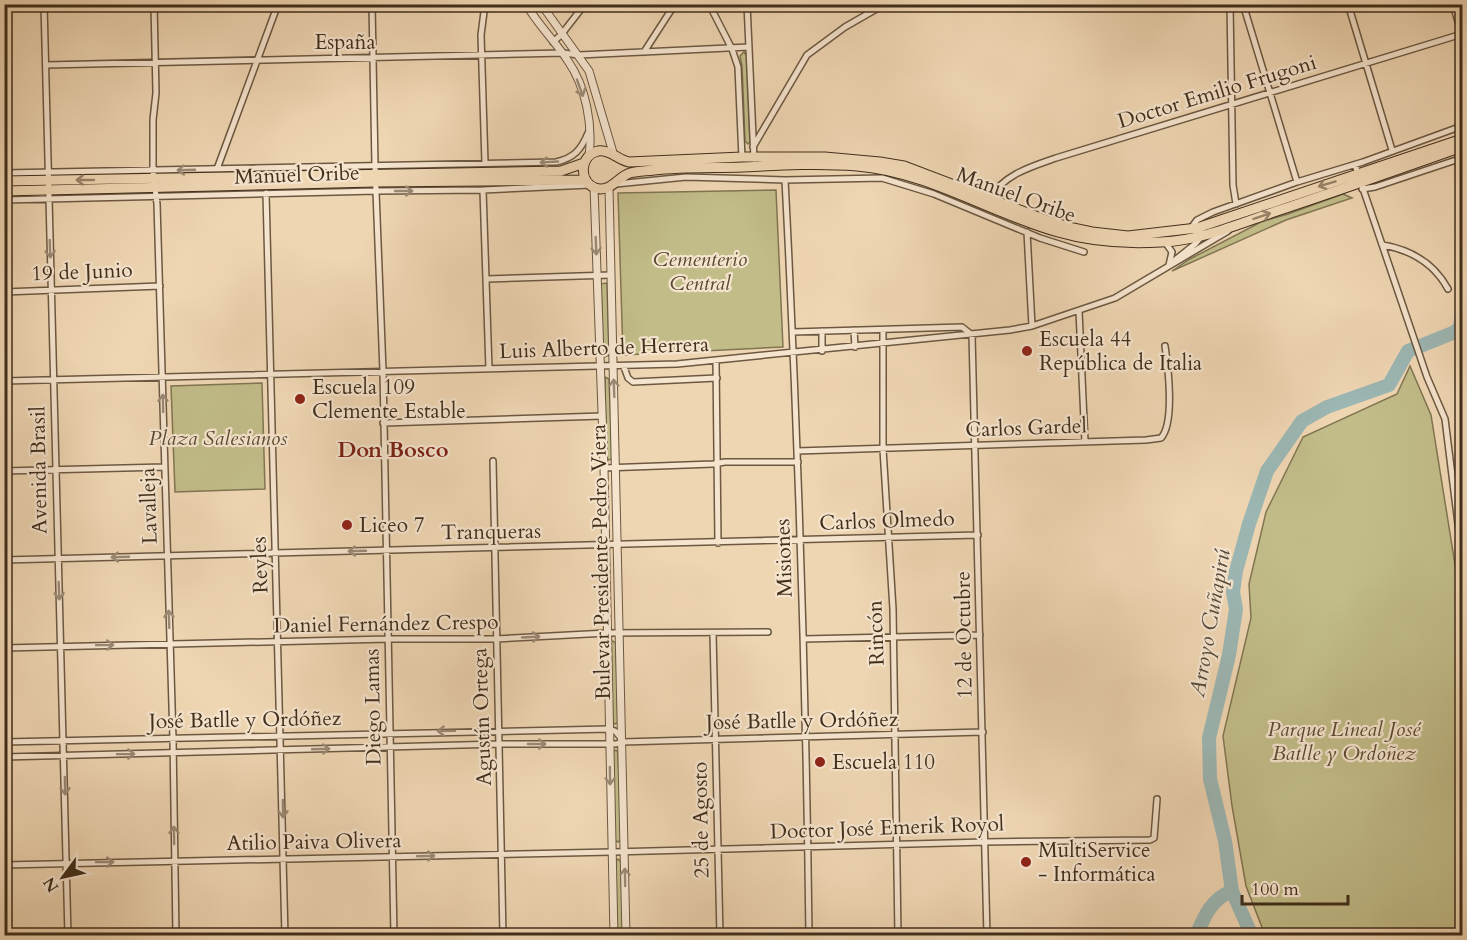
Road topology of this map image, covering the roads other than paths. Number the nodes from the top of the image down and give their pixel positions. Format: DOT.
graph roads {
  1 [pos="44,4"];
  2 [pos="154,4"];
  3 [pos="278,4"];
  4 [pos="372,4"];
  5 [pos="485,4"];
  6 [pos="526,4"];
  7 [pos="541,4"];
  8 [pos="585,4"];
  9 [pos="675,4"];
  10 [pos="709,4"];
  11 [pos="747,4"];
  12 [pos="885,4"];
  13 [pos="1230,4"];
  14 [pos="1244,4"];
  15 [pos="1348,4"];
  16 [pos="1453,4"];
  17 [pos="561,34"];
  18 [pos="1462,35"];
  19 [pos="553,42"];
  20 [pos="749,47"];
  21 [pos="732,49"];
  22 [pos="644,52"];
  23 [pos="563,53"];
  24 [pos="481,55"];
  25 [pos="579,55"];
  26 [pos="257,59"];
  27 [pos="373,59"];
  28 [pos="155,61"];
  29 [pos="1366,63"];
  30 [pos="46,65"];
  31 [pos="1270,93"];
  32 [pos="1232,105"];
  33 [pos="1462,126"];
  34 [pos="590,129"];
  35 [pos="1462,139"];
  36 [pos="753,147"];
  37 [pos="1462,147"];
  38 [pos="1392,150"];
  39 [pos="615,157"];
  40 [pos="1462,158"];
  41 [pos="586,160"];
  42 [pos="754,161"];
  43 [pos="742,162"];
  44 [pos="484,163"];
  45 [pos="1354,165"];
  46 [pos="217,169"];
  47 [pos="881,170"];
  48 [pos="4,173"];
  49 [pos="48,176"];
  50 [pos="375,178"];
  51 [pos="785,180"];
  52 [pos="4,181"];
  53 [pos="897,182"];
  54 [pos="1296,182"];
  55 [pos="1359,182"];
  56 [pos="155,184"];
  57 [pos="590,184"];
  58 [pos="614,184"];
  59 [pos="112,185"];
  60 [pos="483,190"];
  61 [pos="4,192"];
  62 [pos="266,193"];
  63 [pos="48,195"];
  64 [pos="991,198"];
  65 [pos="4,200"];
  66 [pos="1236,204"];
  67 [pos="595,209"];
  68 [pos="610,211"];
  69 [pos="1218,221"];
  70 [pos="1243,223"];
  71 [pos="1190,229"];
  72 [pos="1027,232"];
  73 [pos="1203,234"];
  74 [pos="1165,242"];
  75 [pos="1383,245"];
  76 [pos="1084,252"];
  77 [pos="1169,265"];
  78 [pos="611,275"];
  79 [pos="597,276"];
  80 [pos="487,279"];
  81 [pos="160,286"];
  82 [pos="1448,289"];
  83 [pos="51,290"];
  84 [pos="4,292"];
  85 [pos="1079,311"];
  86 [pos="1032,326"];
  87 [pos="854,330"];
  88 [pos="883,330"];
  89 [pos="822,331"];
  90 [pos="793,332"];
  91 [pos="972,334"];
  92 [pos="883,344"];
  93 [pos="1165,346"];
  94 [pos="855,347"];
  95 [pos="822,351"];
  96 [pos="795,354"];
  97 [pos="716,361"];
  98 [pos="600,366"];
  99 [pos="613,367"];
  100 [pos="624,367"];
  101 [pos="489,369"];
  102 [pos="382,371"];
  103 [pos="271,374"];
  104 [pos="162,377"];
  105 [pos="717,378"];
  106 [pos="54,380"];
  107 [pos="4,381"];
  108 [pos="602,416"];
  109 [pos="383,423"];
  110 [pos="1085,442"];
  111 [pos="975,446"];
  112 [pos="883,449"];
  113 [pos="798,451"];
  114 [pos="493,461"];
  115 [pos="798,462"];
  116 [pos="718,463"];
  117 [pos="164,467"];
  118 [pos="616,467"];
  119 [pos="604,468"];
  120 [pos="56,470"];
  121 [pos="4,471"];
  122 [pos="1459,501"];
  123 [pos="978,535"];
  124 [pos="889,538"];
  125 [pos="800,540"];
  126 [pos="718,543"];
  127 [pos="605,545"];
  128 [pos="618,545"];
  129 [pos="495,549"];
  130 [pos="385,550"];
  131 [pos="276,553"];
  132 [pos="167,556"];
  133 [pos="1462,556"];
  134 [pos="57,559"];
  135 [pos="4,560"];
  136 [pos="768,632"];
  137 [pos="607,633"];
  138 [pos="620,633"];
  139 [pos="713,633"];
  140 [pos="980,635"];
  141 [pos="893,638"];
  142 [pos="388,639"];
  143 [pos="496,639"];
  144 [pos="803,639"];
  145 [pos="278,642"];
  146 [pos="170,644"];
  147 [pos="61,646"];
  148 [pos="4,648"];
  149 [pos="609,729"];
  150 [pos="499,731"];
  151 [pos="390,732"];
  152 [pos="983,732"];
  153 [pos="282,735"];
  154 [pos="894,736"];
  155 [pos="807,737"];
  156 [pos="173,739"];
  157 [pos="64,740"];
  158 [pos="716,740"];
  159 [pos="4,742"];
  160 [pos="622,742"];
  161 [pos="610,743"];
  162 [pos="500,744"];
  163 [pos="391,747"];
  164 [pos="282,751"];
  165 [pos="173,753"];
  166 [pos="64,755"];
  167 [pos="4,757"];
  168 [pos="1157,800"];
  169 [pos="986,842"];
  170 [pos="897,844"];
  171 [pos="808,847"];
  172 [pos="718,849"];
  173 [pos="612,852"];
  174 [pos="625,852"];
  175 [pos="502,854"];
  176 [pos="392,856"];
  177 [pos="284,860"];
  178 [pos="174,861"];
  179 [pos="66,863"];
  180 [pos="4,865"];
  181 [pos="68,936"];
  182 [pos="176,936"];
  183 [pos="285,936"];
  184 [pos="394,936"];
  185 [pos="504,936"];
  186 [pos="614,936"];
  187 [pos="626,936"];
  188 [pos="720,936"];
  189 [pos="809,936"];
  190 [pos="898,936"];
  191 [pos="987,936"];
  1 -- 30 [label="street, Avenida Brasil"];
  2 -- 28 [label="street, Lavalleja"];
  3 -- 26 [label="street"];
  4 -- 27 [label="street, Diego Lamas"];
  5 -- 24 [label="street"];
  6 -- 19 [label="street"];
  7 -- 17 [label="street"];
  8 -- 17 [label="street"];
  9 -- 22 [label="street"];
  10 -- 21 [label="street"];
  11 -- 20 [label="street"];
  12 -- 36 [label="street"];
  13 -- 32 [label="street"];
  14 -- 31 [label="street"];
  15 -- 29 [label="street"];
  16 -- 18 [label="street"];
  17 -- 19 [label="street"];
  17 -- 25 [label="street"];
  18 -- 29 [label="street, Doctor Emilio Frugoni"];
  19 -- 23 [label="street"];
  20 -- 21 [label="street, España"];
  20 -- 36 [label="street"];
  21 -- 22 [label="street, España"];
  21 -- 43 [label="street"];
  22 -- 25 [label="street, España"];
  23 -- 24 [label="street, España"];
  23 -- 25 [label="street, España"];
  23 -- 34 [label="street, one-way"];
  24 -- 27 [label="street, España"];
  24 -- 44 [label="street"];
  25 -- 39 [label="street"];
  26 -- 27 [label="street, España"];
  26 -- 28 [label="street, España"];
  26 -- 46 [label="street"];
  27 -- 50 [label="street, Diego Lamas"];
  28 -- 30 [label="street, España"];
  28 -- 56 [label="street, Lavalleja"];
  29 -- 31 [label="street, Doctor Emilio Frugoni"];
  29 -- 38 [label="street"];
  30 -- 49 [label="street, Avenida Brasil"];
  31 -- 32 [label="street, Doctor Emilio Frugoni"];
  31 -- 54 [label="street"];
  32 -- 64 [label="street, Doctor Emilio Frugoni"];
  32 -- 66 [label="street"];
  33 -- 38 [label="street"];
  34 -- 41 [label="street"];
  34 -- 44 [label="street, one-way"];
  35 -- 55 [label="highway, Manuel Oribe"];
  36 -- 42 [label="street"];
  37 -- 55 [label="highway, Manuel Oribe"];
  38 -- 45 [label="street"];
  39 -- 41 [label="highway, Manuel Oribe"];
  39 -- 43 [label="highway, Manuel Oribe"];
  39 -- 58 [label="highway"];
  40 -- 55 [label="street"];
  41 -- 50 [label="highway, Manuel Oribe"];
  41 -- 57 [label="highway"];
  42 -- 43 [label="highway, Manuel Oribe"];
  42 -- 47 [label="highway, Manuel Oribe"];
  42 -- 64 [label="highway, Manuel Oribe"];
  43 -- 58 [label="highway, Manuel Oribe"];
  44 -- 50 [label="street"];
  45 -- 54 [label="street"];
  45 -- 55 [label="street"];
  46 -- 50 [label="street"];
  46 -- 56 [label="street, one-way"];
  47 -- 53 [label="street"];
  47 -- 74 [label="highway, Manuel Oribe"];
  48 -- 49 [label="street"];
  49 -- 52 [label="highway, Manuel Oribe"];
  49 -- 56 [label="street"];
  59 -- 49 [label="highway, Manuel Oribe, one-way"];
  49 -- 63 [label="street, Avenida Brasil"];
  50 -- 56 [label="highway, Manuel Oribe"];
  50 -- 57 [label="highway, Manuel Oribe"];
  50 -- 60 [label="street, Manuel Oribe, one-way"];
  50 -- 62 [label="street, Manuel Oribe"];
  50 -- 102 [label="street, Diego Lamas"];
  51 -- 53 [label="street, Manuel Oribe"];
  51 -- 58 [label="street, Manuel Oribe"];
  51 -- 90 [label="street, Misiones"];
  53 -- 72 [label="street, Manuel Oribe"];
  54 -- 66 [label="street"];
  55 -- 69 [label="highway, Manuel Oribe, one-way"];
  70 -- 55 [label="highway, Manuel Oribe, one-way"];
  55 -- 75 [label="street"];
  56 -- 59 [label="highway, Manuel Oribe"];
  56 -- 62 [label="street, Manuel Oribe"];
  56 -- 63 [label="street, Manuel Oribe"];
  56 -- 81 [label="street, Lavalleja"];
  57 -- 58 [label="highway, Manuel Oribe"];
  57 -- 60 [label="street, Manuel Oribe"];
  57 -- 67 [label="street, Bulevar Presidente Pedro Viera"];
  58 -- 68 [label="street, Bulevar Presidente Pedro Viera"];
  59 -- 63 [label="highway, Manuel Oribe"];
  60 -- 80 [label="street"];
  61 -- 63 [label="highway, Manuel Oribe"];
  62 -- 103 [label="street, Reyles"];
  63 -- 65 [label="street, Manuel Oribe"];
  63 -- 83 [label="street, Avenida Brasil, one-way"];
  64 -- 71 [label="highway, Manuel Oribe"];
  66 -- 71 [label="street"];
  67 -- 68 [label="street"];
  67 -- 79 [label="street, Bulevar Presidente Pedro Viera, one-way"];
  68 -- 78 [label="street, Bulevar Presidente Pedro Viera"];
  69 -- 71 [label="highway, Manuel Oribe"];
  69 -- 73 [label="street"];
  70 -- 73 [label="highway, Manuel Oribe"];
  70 -- 77 [label="street, Luis Alberto de Herrera"];
  72 -- 76 [label="street, Manuel Oribe"];
  72 -- 86 [label="street"];
  73 -- 74 [label="highway, Manuel Oribe"];
  73 -- 77 [label="street"];
  74 -- 77 [label="street"];
  75 -- 82 [label="street"];
  75 -- 122 [label="street"];
  77 -- 85 [label="street, Luis Alberto de Herrera"];
  78 -- 79 [label="street"];
  78 -- 99 [label="street, Bulevar Presidente Pedro Viera"];
  79 -- 80 [label="street"];
  79 -- 98 [label="street, Bulevar Presidente Pedro Viera"];
  80 -- 101 [label="street"];
  81 -- 83 [label="street, 19 de Junio"];
  81 -- 104 [label="street, Lavalleja"];
  83 -- 84 [label="street, 19 de Junio"];
  83 -- 106 [label="street, Avenida Brasil"];
  85 -- 86 [label="street, Luis Alberto de Herrera"];
  85 -- 110 [label="street"];
  86 -- 91 [label="street, Luis Alberto de Herrera"];
  87 -- 88 [label="street"];
  87 -- 89 [label="street"];
  87 -- 94 [label="street"];
  88 -- 91 [label="street"];
  88 -- 92 [label="street, Rincón"];
  89 -- 90 [label="street"];
  89 -- 95 [label="street"];
  90 -- 96 [label="street, Misiones"];
  91 -- 92 [label="street, Luis Alberto de Herrera"];
  91 -- 111 [label="street, 12 de Octubre"];
  92 -- 94 [label="street, Luis Alberto de Herrera"];
  92 -- 112 [label="street, Rincón"];
  93 -- 110 [label="street, Carlos Gardel"];
  94 -- 95 [label="street, Luis Alberto de Herrera"];
  95 -- 96 [label="street, Luis Alberto de Herrera"];
  96 -- 97 [label="street, Luis Alberto de Herrera"];
  96 -- 113 [label="street, Misiones"];
  97 -- 100 [label="street, Luis Alberto de Herrera"];
  97 -- 105 [label="street"];
  98 -- 99 [label="street, Luis Alberto de Herrera"];
  98 -- 101 [label="street, Luis Alberto de Herrera"];
  98 -- 108 [label="street, Bulevar Presidente Pedro Viera"];
  99 -- 100 [label="street, Luis Alberto de Herrera"];
  118 -- 99 [label="street, Bulevar Presidente Pedro Viera, one-way"];
  100 -- 105 [label="street"];
  101 -- 102 [label="street, Luis Alberto de Herrera"];
  102 -- 103 [label="street, Luis Alberto de Herrera"];
  102 -- 109 [label="street, Diego Lamas"];
  103 -- 104 [label="street, Luis Alberto de Herrera"];
  103 -- 131 [label="street, Reyles"];
  104 -- 106 [label="street, Luis Alberto de Herrera"];
  117 -- 104 [label="street, Lavalleja, one-way"];
  105 -- 116 [label="street"];
  106 -- 107 [label="street, Luis Alberto de Herrera"];
  106 -- 120 [label="street, Avenida Brasil"];
  108 -- 109 [label="street"];
  108 -- 119 [label="street, Bulevar Presidente Pedro Viera"];
  109 -- 130 [label="street, Diego Lamas"];
  110 -- 111 [label="street, Carlos Gardel"];
  111 -- 112 [label="street, Carlos Gardel"];
  111 -- 123 [label="street, 12 de Octubre"];
  112 -- 113 [label="street, Carlos Gardel"];
  112 -- 124 [label="street, Rincón"];
  113 -- 115 [label="street, Misiones"];
  114 -- 129 [label="street, Agustín Ortega"];
  115 -- 116 [label="street"];
  115 -- 125 [label="street, Misiones"];
  116 -- 118 [label="street"];
  116 -- 126 [label="street"];
  117 -- 120 [label="street"];
  117 -- 132 [label="street, Lavalleja"];
  118 -- 119 [label="street"];
  118 -- 128 [label="street, Bulevar Presidente Pedro Viera"];
  119 -- 127 [label="street, Bulevar Presidente Pedro Viera"];
  120 -- 121 [label="street"];
  120 -- 134 [label="street, Avenida Brasil"];
  122 -- 133 [label="street"];
  123 -- 124 [label="street, Carlos Olmedo"];
  123 -- 140 [label="street, 12 de Octubre"];
  124 -- 125 [label="street, Carlos Olmedo"];
  124 -- 141 [label="street, Rincón"];
  125 -- 126 [label="street, Carlos Olmedo"];
  125 -- 144 [label="street, Misiones"];
  126 -- 128 [label="street, Carlos Olmedo"];
  127 -- 128 [label="street, Tranqueras"];
  127 -- 129 [label="street, Tranqueras"];
  127 -- 137 [label="street, Bulevar Presidente Pedro Viera"];
  128 -- 138 [label="street, Bulevar Presidente Pedro Viera"];
  129 -- 130 [label="street, Tranqueras"];
  129 -- 143 [label="street, Agustín Ortega"];
  130 -- 131 [label="street, Tranqueras, one-way"];
  130 -- 142 [label="street, Diego Lamas"];
  131 -- 132 [label="street, Tranqueras"];
  131 -- 145 [label="street, Reyles"];
  132 -- 134 [label="street, Tranqueras, one-way"];
  146 -- 132 [label="street, Lavalleja, one-way"];
  134 -- 135 [label="street, Tranqueras"];
  134 -- 147 [label="street, Avenida Brasil, one-way"];
  136 -- 139 [label="street, Daniel Fernández Crespo"];
  137 -- 138 [label="street, Daniel Fernández Crespo"];
  143 -- 137 [label="street, Daniel Fernández Crespo, one-way"];
  137 -- 149 [label="street, Bulevar Presidente Pedro Viera"];
  138 -- 139 [label="street, Daniel Fernández Crespo"];
  138 -- 160 [label="street, Bulevar Presidente Pedro Viera"];
  139 -- 158 [label="street, 25 de Agosto"];
  140 -- 141 [label="street"];
  140 -- 152 [label="street, 12 de Octubre"];
  141 -- 144 [label="street"];
  141 -- 154 [label="street, Rincón"];
  142 -- 143 [label="street, Daniel Fernández Crespo"];
  142 -- 145 [label="street, Daniel Fernández Crespo"];
  142 -- 151 [label="street, Diego Lamas"];
  143 -- 150 [label="street, Agustín Ortega"];
  144 -- 155 [label="street, Misiones"];
  145 -- 146 [label="street, Daniel Fernández Crespo"];
  145 -- 153 [label="street, Reyles"];
  147 -- 146 [label="street, Daniel Fernández Crespo, one-way"];
  146 -- 156 [label="street, Lavalleja"];
  147 -- 148 [label="street, Daniel Fernández Crespo"];
  147 -- 157 [label="street, Avenida Brasil"];
  149 -- 150 [label="street, José Batlle y Ordóñez"];
  149 -- 160 [label="street"];
  149 -- 161 [label="street, Bulevar Presidente Pedro Viera"];
  150 -- 151 [label="street, José Batlle y Ordóñez, one-way"];
  150 -- 162 [label="street, Agustín Ortega"];
  151 -- 153 [label="street, José Batlle y Ordóñez"];
  151 -- 163 [label="street, Diego Lamas"];
  152 -- 154 [label="street, José Batlle y Ordóñez"];
  152 -- 169 [label="street, 12 de Octubre"];
  153 -- 156 [label="street, José Batlle y Ordóñez"];
  153 -- 164 [label="street, Reyles"];
  154 -- 155 [label="street, José Batlle y Ordóñez"];
  154 -- 170 [label="street, Rincón"];
  155 -- 158 [label="street, José Batlle y Ordóñez"];
  155 -- 171 [label="street, Misiones"];
  156 -- 157 [label="street, José Batlle y Ordóñez"];
  156 -- 165 [label="street, Lavalleja"];
  157 -- 159 [label="street, José Batlle y Ordóñez"];
  157 -- 166 [label="street, Avenida Brasil"];
  158 -- 160 [label="street, José Batlle y Ordóñez"];
  158 -- 172 [label="street, 25 de Agosto"];
  160 -- 161 [label="street, José Batlle y Ordóñez"];
  160 -- 174 [label="street, Bulevar Presidente Pedro Viera"];
  162 -- 161 [label="street, José Batlle y Ordóñez, one-way"];
  161 -- 173 [label="street, Bulevar Presidente Pedro Viera, one-way"];
  162 -- 163 [label="street, José Batlle y Ordóñez"];
  162 -- 175 [label="street, Agustín Ortega"];
  164 -- 163 [label="street, José Batlle y Ordóñez, one-way"];
  163 -- 176 [label="street, Diego Lamas"];
  164 -- 165 [label="street, José Batlle y Ordóñez"];
  164 -- 177 [label="street, Reyles, one-way"];
  166 -- 165 [label="street, José Batlle y Ordóñez, one-way"];
  178 -- 165 [label="street, Lavalleja, one-way"];
  166 -- 167 [label="street, José Batlle y Ordóñez"];
  166 -- 179 [label="street, Avenida Brasil, one-way"];
  168 -- 169 [label="street, Doctor José Emerik Royol"];
  169 -- 170 [label="street, Doctor José Emerik Royol"];
  169 -- 191 [label="street, 12 de Octubre"];
  170 -- 171 [label="street, Doctor José Emerik Royol"];
  170 -- 190 [label="street, Rincón"];
  171 -- 172 [label="street, Doctor José Emerik Royol"];
  171 -- 189 [label="street, Misiones"];
  172 -- 174 [label="street, Doctor José Emerik Royol"];
  172 -- 188 [label="street, 25 de Agosto"];
  173 -- 174 [label="street, Atilio Paiva Olivera"];
  173 -- 175 [label="street, Atilio Paiva Olivera"];
  173 -- 186 [label="street, Bulevar Presidente Pedro Viera"];
  187 -- 174 [label="street, Bulevar Presidente Pedro Viera, one-way"];
  176 -- 175 [label="street, Atilio Paiva Olivera, one-way"];
  175 -- 185 [label="street, Agustín Ortega"];
  176 -- 177 [label="street, Atilio Paiva Olivera"];
  176 -- 184 [label="street, Diego Lamas"];
  177 -- 178 [label="street, Atilio Paiva Olivera"];
  177 -- 183 [label="street, Reyles"];
  179 -- 178 [label="street, Atilio Paiva Olivera, one-way"];
  178 -- 182 [label="street, Lavalleja"];
  179 -- 180 [label="street, Atilio Paiva Olivera"];
  179 -- 181 [label="street, Avenida Brasil"];
}
